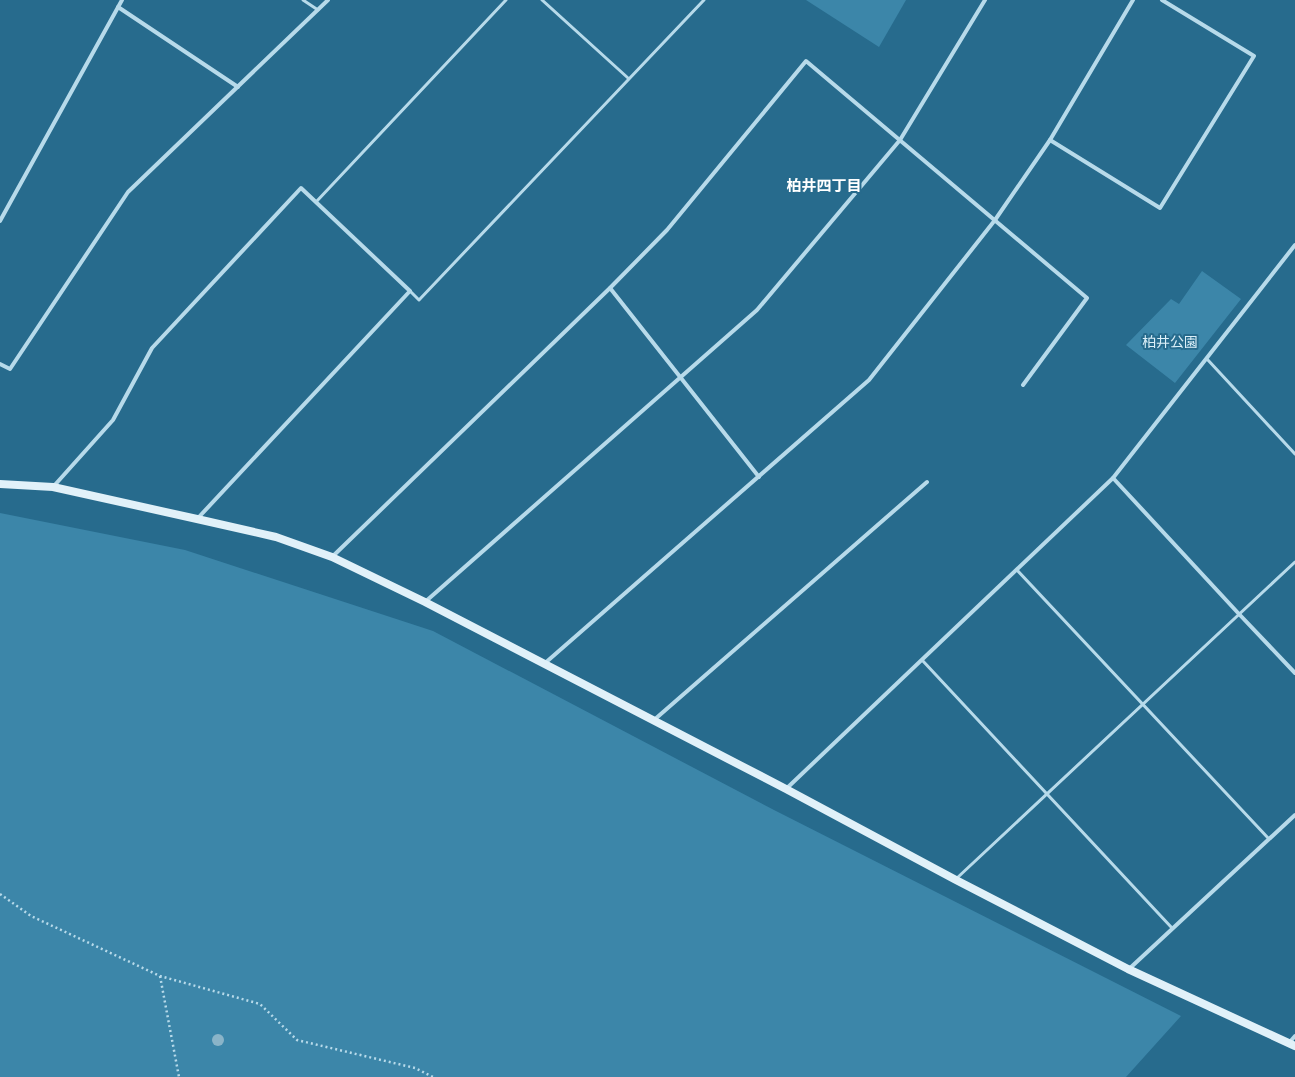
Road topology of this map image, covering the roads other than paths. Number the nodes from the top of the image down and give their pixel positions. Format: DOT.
graph roads {
  1 [pos="122,0"];
  2 [pos="303,0"];
  3 [pos="328,0"];
  4 [pos="506,0"];
  5 [pos="542,0"];
  6 [pos="704,0"];
  7 [pos="985,0"];
  8 [pos="1133,0"];
  9 [pos="1162,0"];
  10 [pos="118,7"];
  11 [pos="318,10"];
  12 [pos="628,78"];
  13 [pos="238,87"];
  14 [pos="900,140"];
  15 [pos="1050,140"];
  16 [pos="316,202"];
  17 [pos="995,220"];
  18 [pos="0,221"];
  19 [pos="1295,245"];
  20 [pos="610,288"];
  21 [pos="410,291"];
  22 [pos="1207,359"];
  23 [pos="0,364"];
  24 [pos="681,378"];
  25 [pos="1023,385"];
  26 [pos="1295,454"];
  27 [pos="759,477"];
  28 [pos="1113,478"];
  29 [pos="927,482"];
  30 [pos="0,484"];
  31 [pos="53,488"];
  32 [pos="197,519"];
  33 [pos="332,557"];
  34 [pos="1295,562"];
  35 [pos="1017,570"];
  36 [pos="425,602"];
  37 [pos="1239,614"];
  38 [pos="922,660"];
  39 [pos="544,664"];
  40 [pos="1295,673"];
  41 [pos="1143,704"];
  42 [pos="653,720"];
  43 [pos="786,789"];
  44 [pos="1047,794"];
  45 [pos="1295,815"];
  46 [pos="1269,839"];
  47 [pos="956,880"];
  48 [pos="1172,928"];
  49 [pos="1128,969"];
  50 [pos="1295,1036"];
  51 [pos="1292,1045"];
  1 -- 10 [label="street"];
  2 -- 11 [label="lane"];
  3 -- 11 [label="street"];
  4 -- 16 [label="lane"];
  5 -- 12 [label="lane"];
  6 -- 12 [label="lane"];
  7 -- 14 [label="street"];
  8 -- 15 [label="street"];
  9 -- 15 [label="street"];
  10 -- 13 [label="street"];
  10 -- 18 [label="street"];
  11 -- 13 [label="street"];
  12 -- 21 [label="lane"];
  13 -- 23 [label="street"];
  14 -- 17 [label="street"];
  14 -- 20 [label="street"];
  14 -- 24 [label="street"];
  15 -- 17 [label="street"];
  16 -- 21 [label="street"];
  16 -- 31 [label="street"];
  17 -- 25 [label="street"];
  17 -- 27 [label="street"];
  19 -- 22 [label="street"];
  20 -- 24 [label="street"];
  20 -- 33 [label="street"];
  21 -- 32 [label="street"];
  22 -- 26 [label="lane"];
  22 -- 28 [label="street"];
  24 -- 27 [label="street"];
  24 -- 36 [label="street"];
  27 -- 39 [label="street"];
  28 -- 35 [label="street"];
  28 -- 37 [label="street"];
  29 -- 42 [label="street"];
  30 -- 31 [label="street"];
  31 -- 32 [label="street"];
  32 -- 33 [label="street"];
  33 -- 36 [label="street"];
  34 -- 37 [label="lane"];
  35 -- 38 [label="street"];
  35 -- 41 [label="lane"];
  36 -- 39 [label="street"];
  37 -- 40 [label="street"];
  37 -- 41 [label="lane"];
  38 -- 43 [label="street"];
  38 -- 44 [label="lane"];
  39 -- 42 [label="street"];
  41 -- 44 [label="lane"];
  41 -- 46 [label="lane"];
  42 -- 43 [label="street"];
  43 -- 47 [label="street"];
  44 -- 47 [label="lane"];
  44 -- 48 [label="lane"];
  45 -- 46 [label="street"];
  46 -- 48 [label="street"];
  47 -- 49 [label="street"];
  48 -- 49 [label="street"];
  49 -- 51 [label="street"];
  50 -- 51 [label="street"];
}
